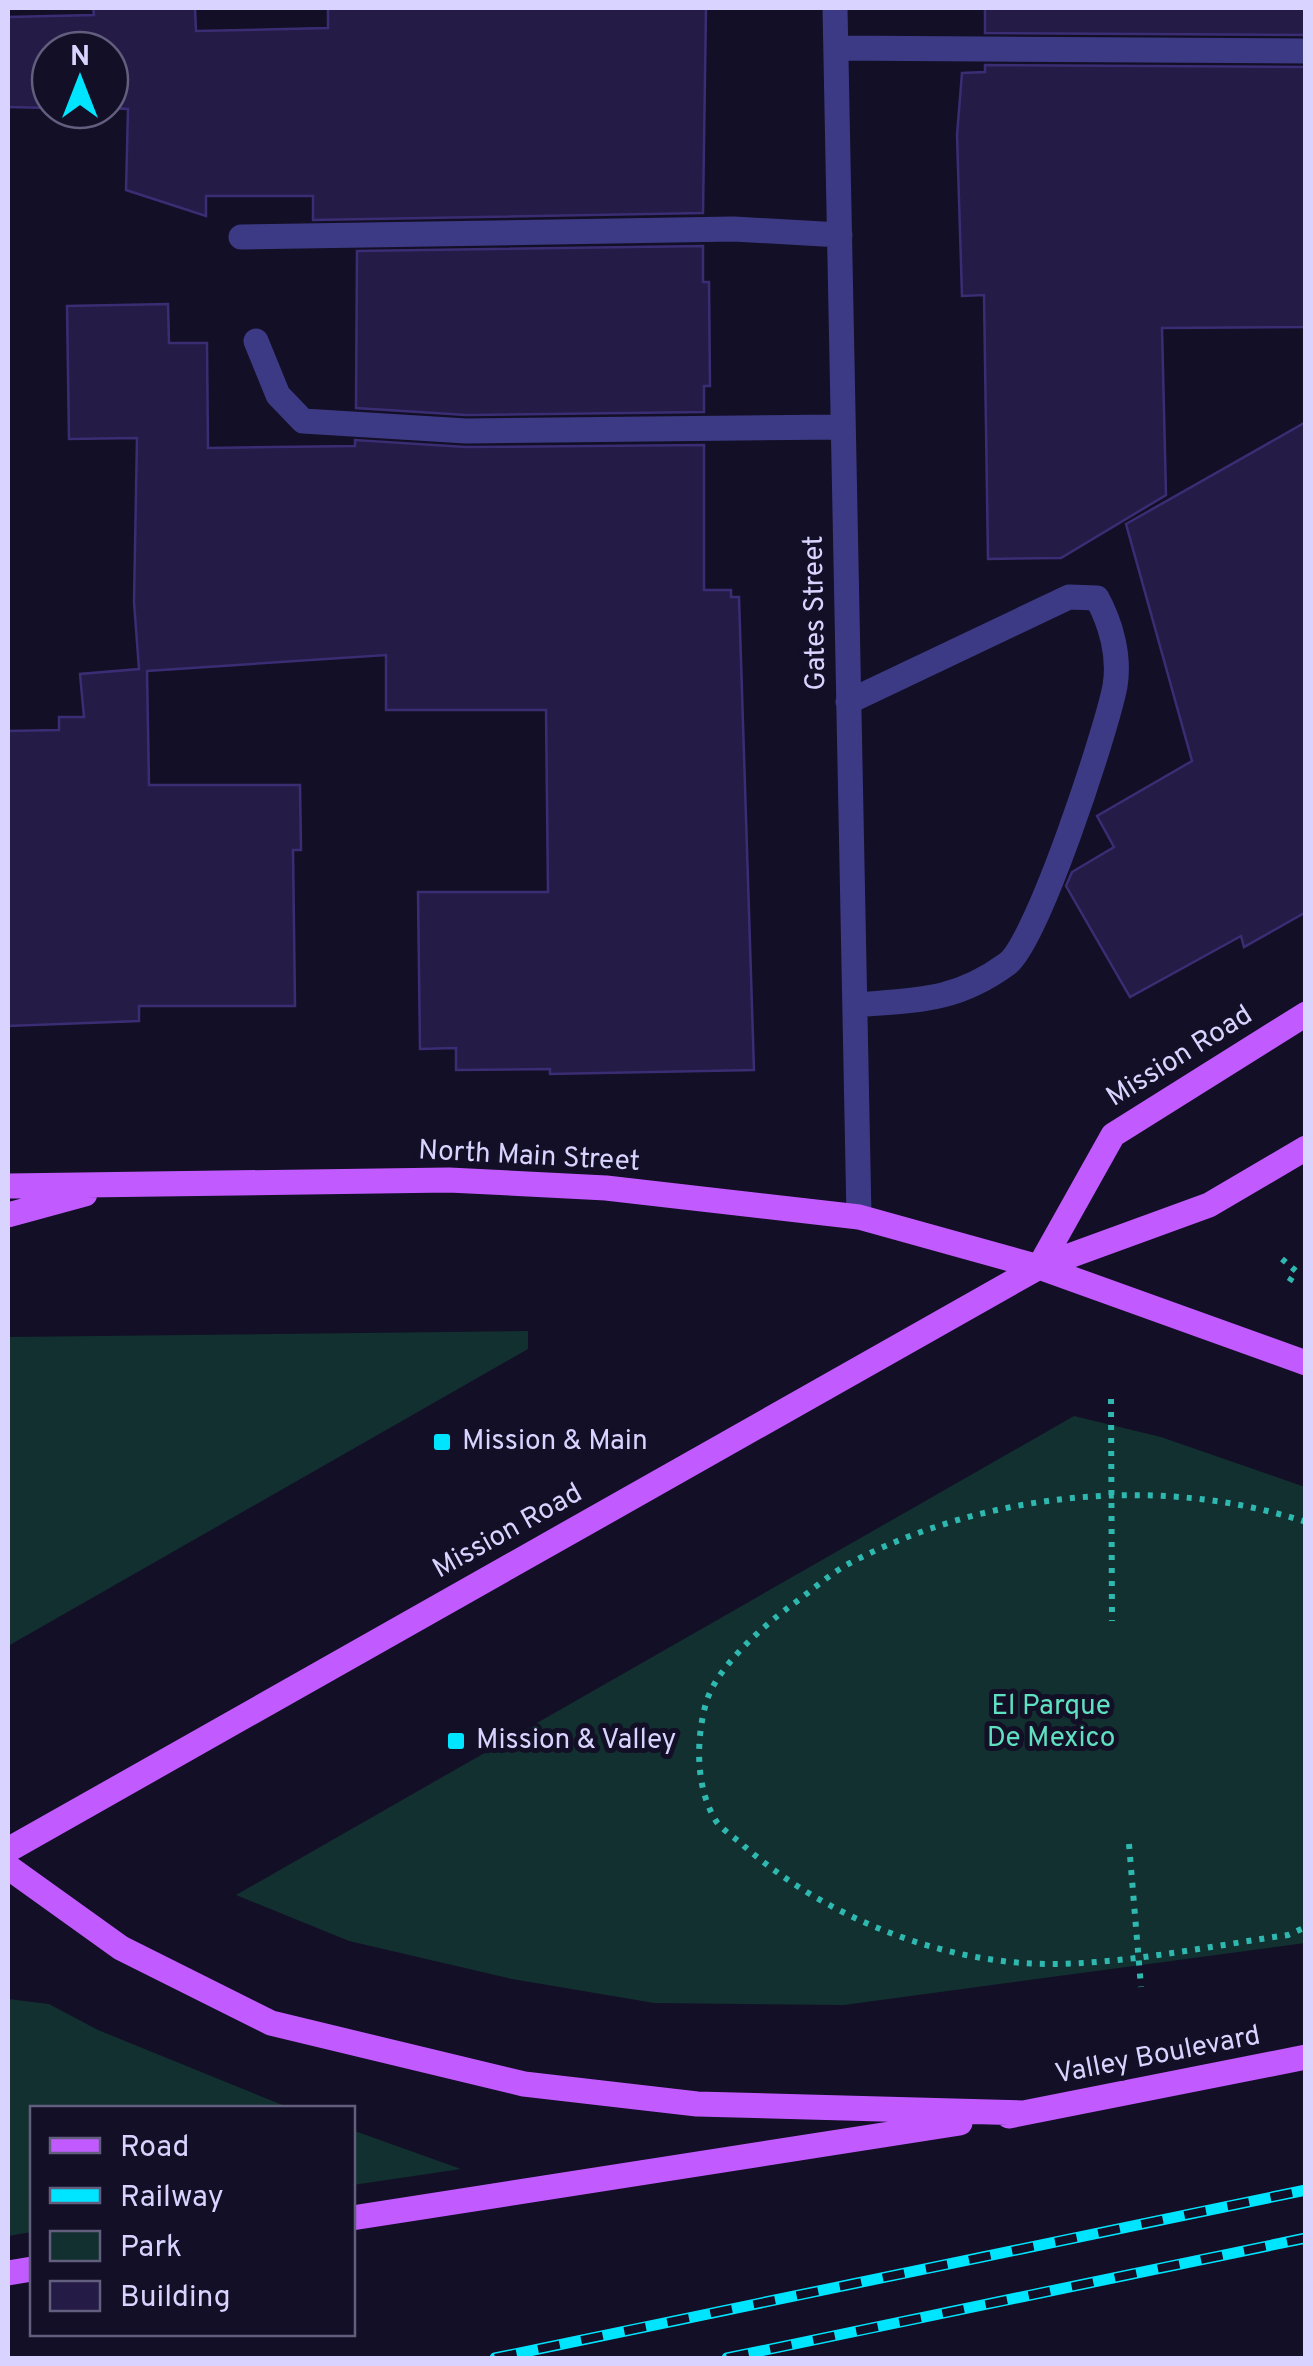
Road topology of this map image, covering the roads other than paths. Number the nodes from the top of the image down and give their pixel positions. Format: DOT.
graph roads {
  1 [pos="835,8"];
  2 [pos="836,48"];
  3 [pos="1306,52"];
  4 [pos="840,235"];
  5 [pos="242,237"];
  6 [pos="256,341"];
  7 [pos="842,427"];
  8 [pos="848,702"];
  9 [pos="855,1005"];
  10 [pos="1306,1014"];
  11 [pos="1306,1148"];
  12 [pos="124,1184"];
  13 [pos="8,1186"];
  14 [pos="8,1214"];
  15 [pos="859,1216"];
  16 [pos="1039,1267"];
  17 [pos="1306,1363"];
  18 [pos="8,1850"];
  19 [pos="8,1867"];
  20 [pos="1306,2056"];
  21 [pos="1023,2114"];
  22 [pos="355,2218"];
  1 -- 2 [label="street, Gates Street"];
  2 -- 3 [label="street"];
  2 -- 4 [label="street, Gates Street"];
  4 -- 5 [label="street"];
  4 -- 7 [label="street, Gates Street"];
  6 -- 7 [label="street"];
  7 -- 8 [label="street, Gates Street"];
  8 -- 9 [label="street, Gates Street"];
  8 -- 9 [label="street"];
  9 -- 15 [label="street, Gates Street"];
  10 -- 16 [label="main road, Mission Road"];
  11 -- 16 [label="main road, Mission Road"];
  12 -- 13 [label="main road, North Main Street"];
  12 -- 14 [label="main road"];
  12 -- 15 [label="main road, North Main Street"];
  15 -- 16 [label="main road, North Main Street"];
  16 -- 17 [label="main road"];
  16 -- 18 [label="main road, Mission Road"];
  19 -- 21 [label="main road"];
  20 -- 21 [label="main road, Valley Boulevard"];
  21 -- 22 [label="main road"];
}
